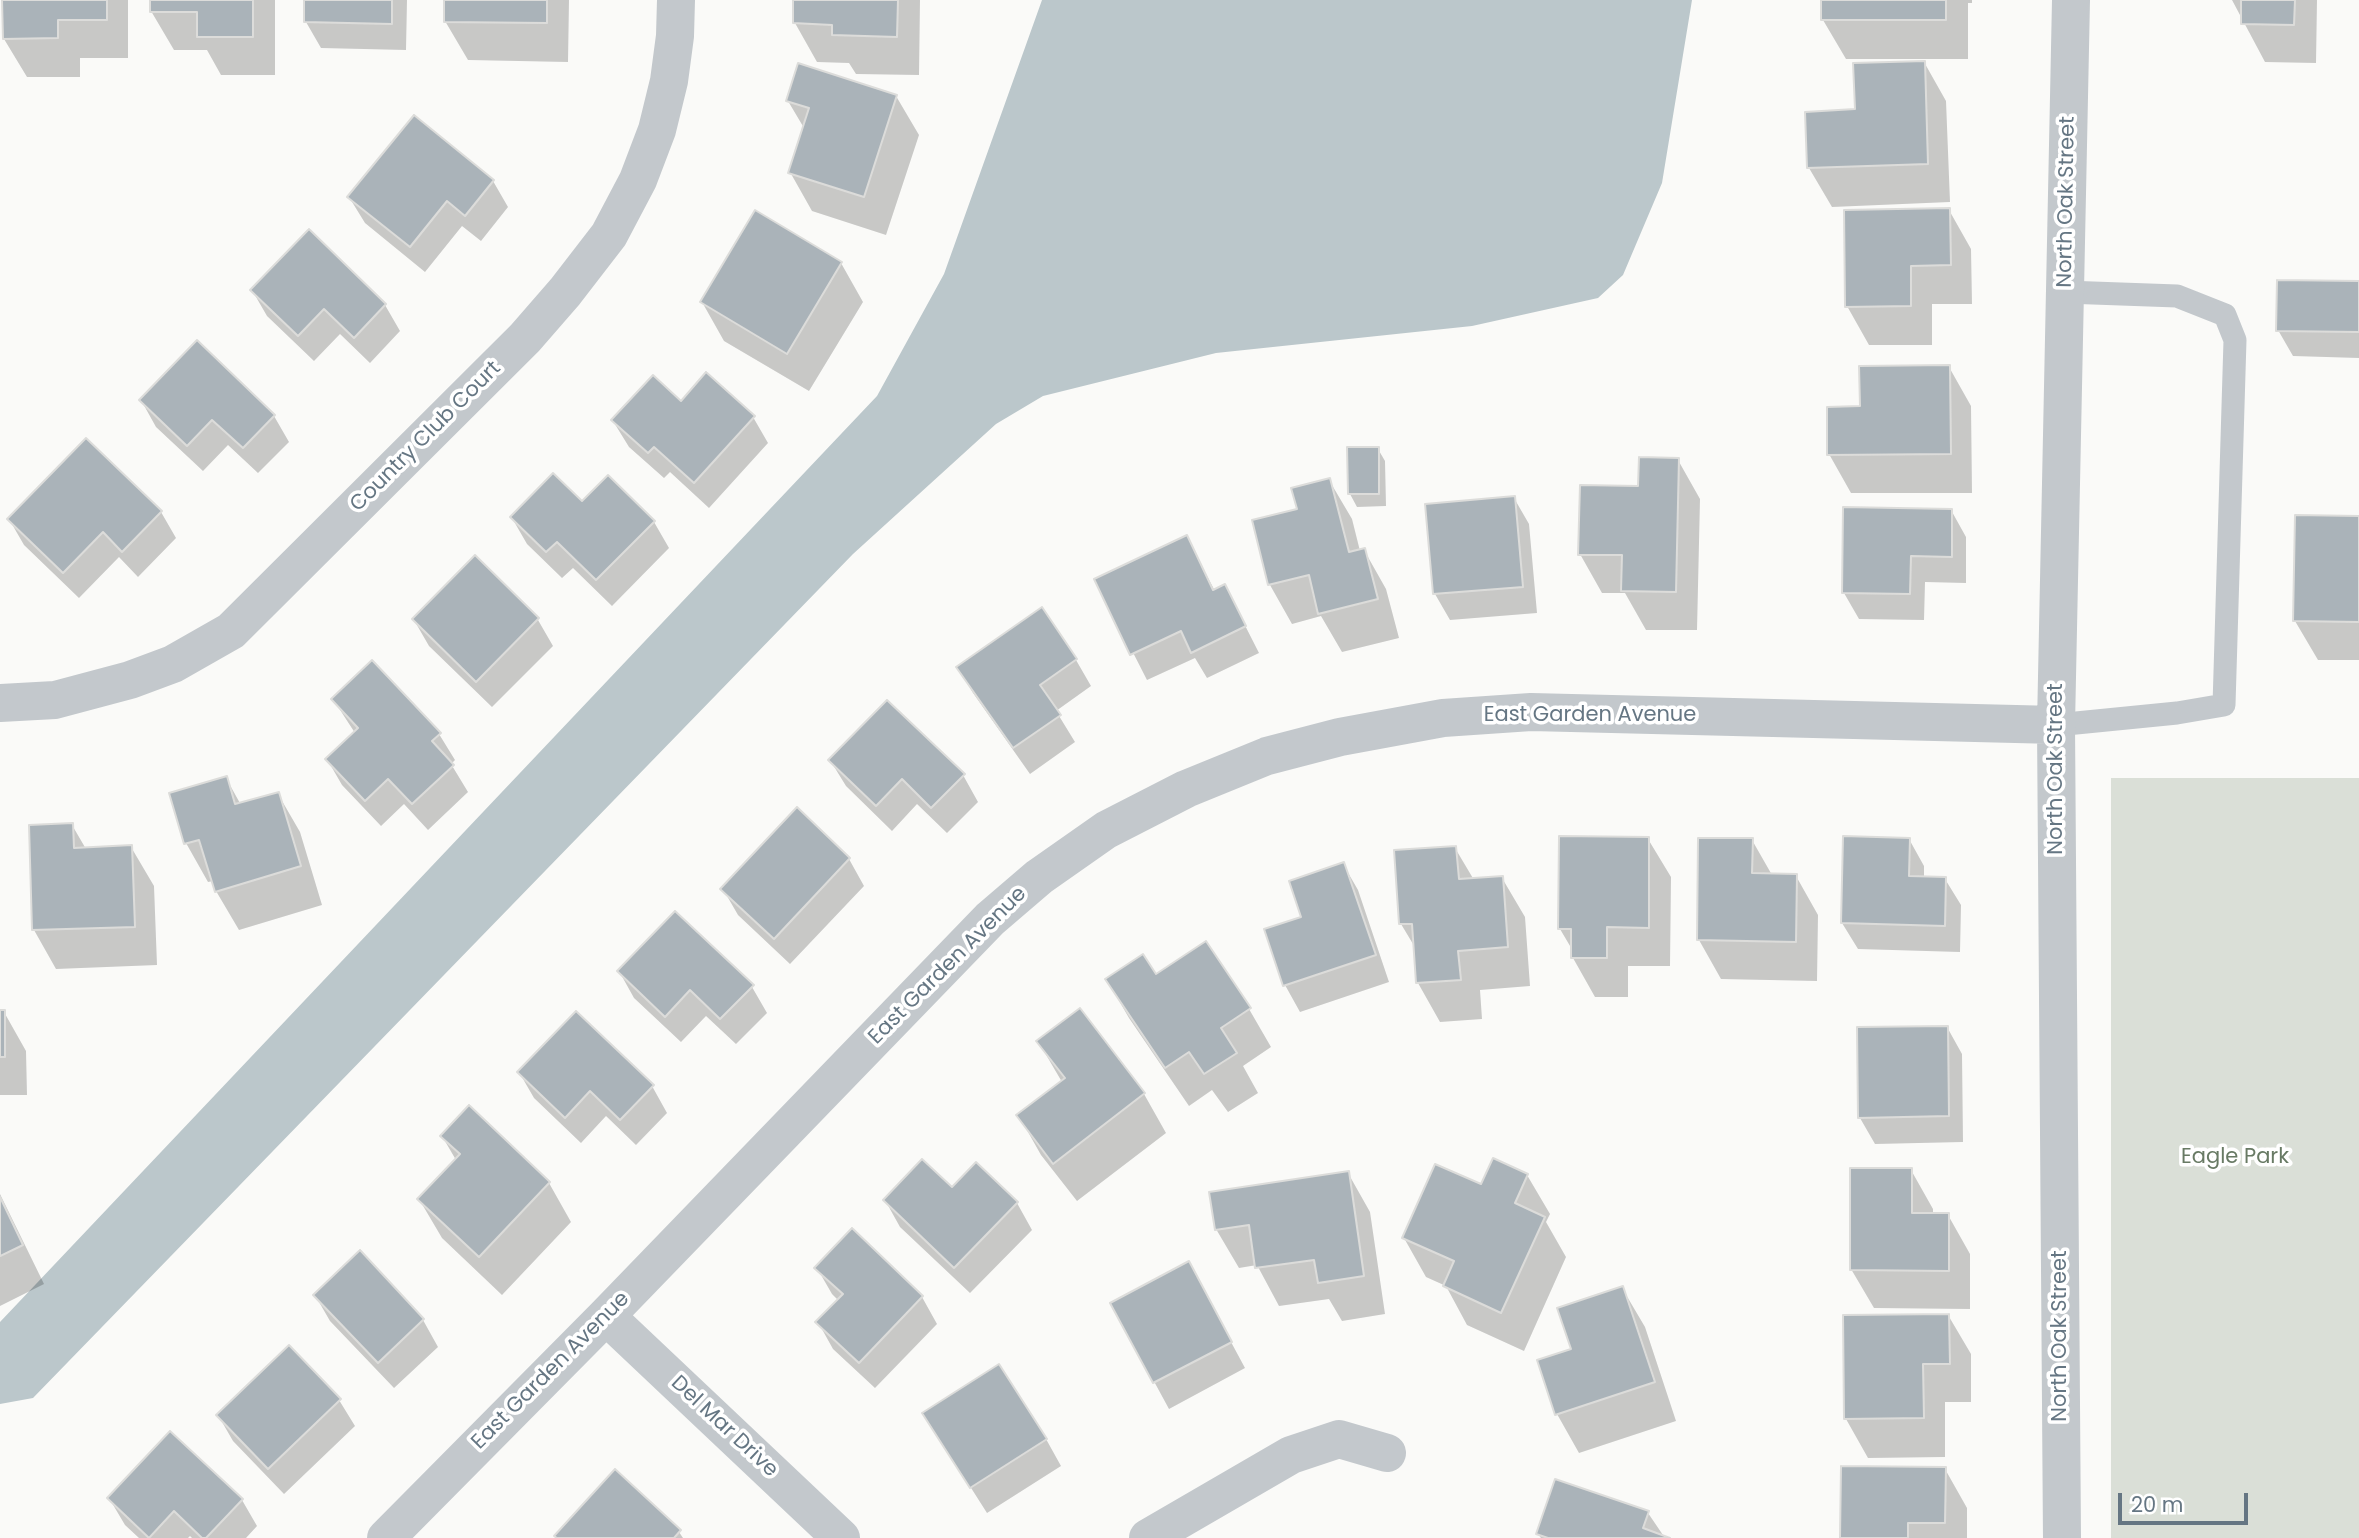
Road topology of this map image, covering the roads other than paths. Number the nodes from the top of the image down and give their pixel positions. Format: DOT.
graph roads {
  1 [pos="676,0"];
  2 [pos="2071,0"];
  3 [pos="2065,292"];
  4 [pos="0,703"];
  5 [pos="2056,726"];
  6 [pos="606,1316"];
  7 [pos="1387,1453"];
  8 [pos="386,1538"];
  9 [pos="841,1538"];
  10 [pos="1148,1538"];
  11 [pos="2062,1538"];
  1 -- 4 [label="street, Country Club Court"];
  2 -- 3 [label="street, North Oak Street"];
  3 -- 5 [label="street, North Oak Street"];
  3 -- 5 [label="lane"];
  5 -- 6 [label="street, East Garden Avenue"];
  5 -- 11 [label="street, North Oak Street"];
  6 -- 8 [label="street, East Garden Avenue"];
  6 -- 9 [label="street, Del Mar Drive"];
  7 -- 10 [label="street"];
}
